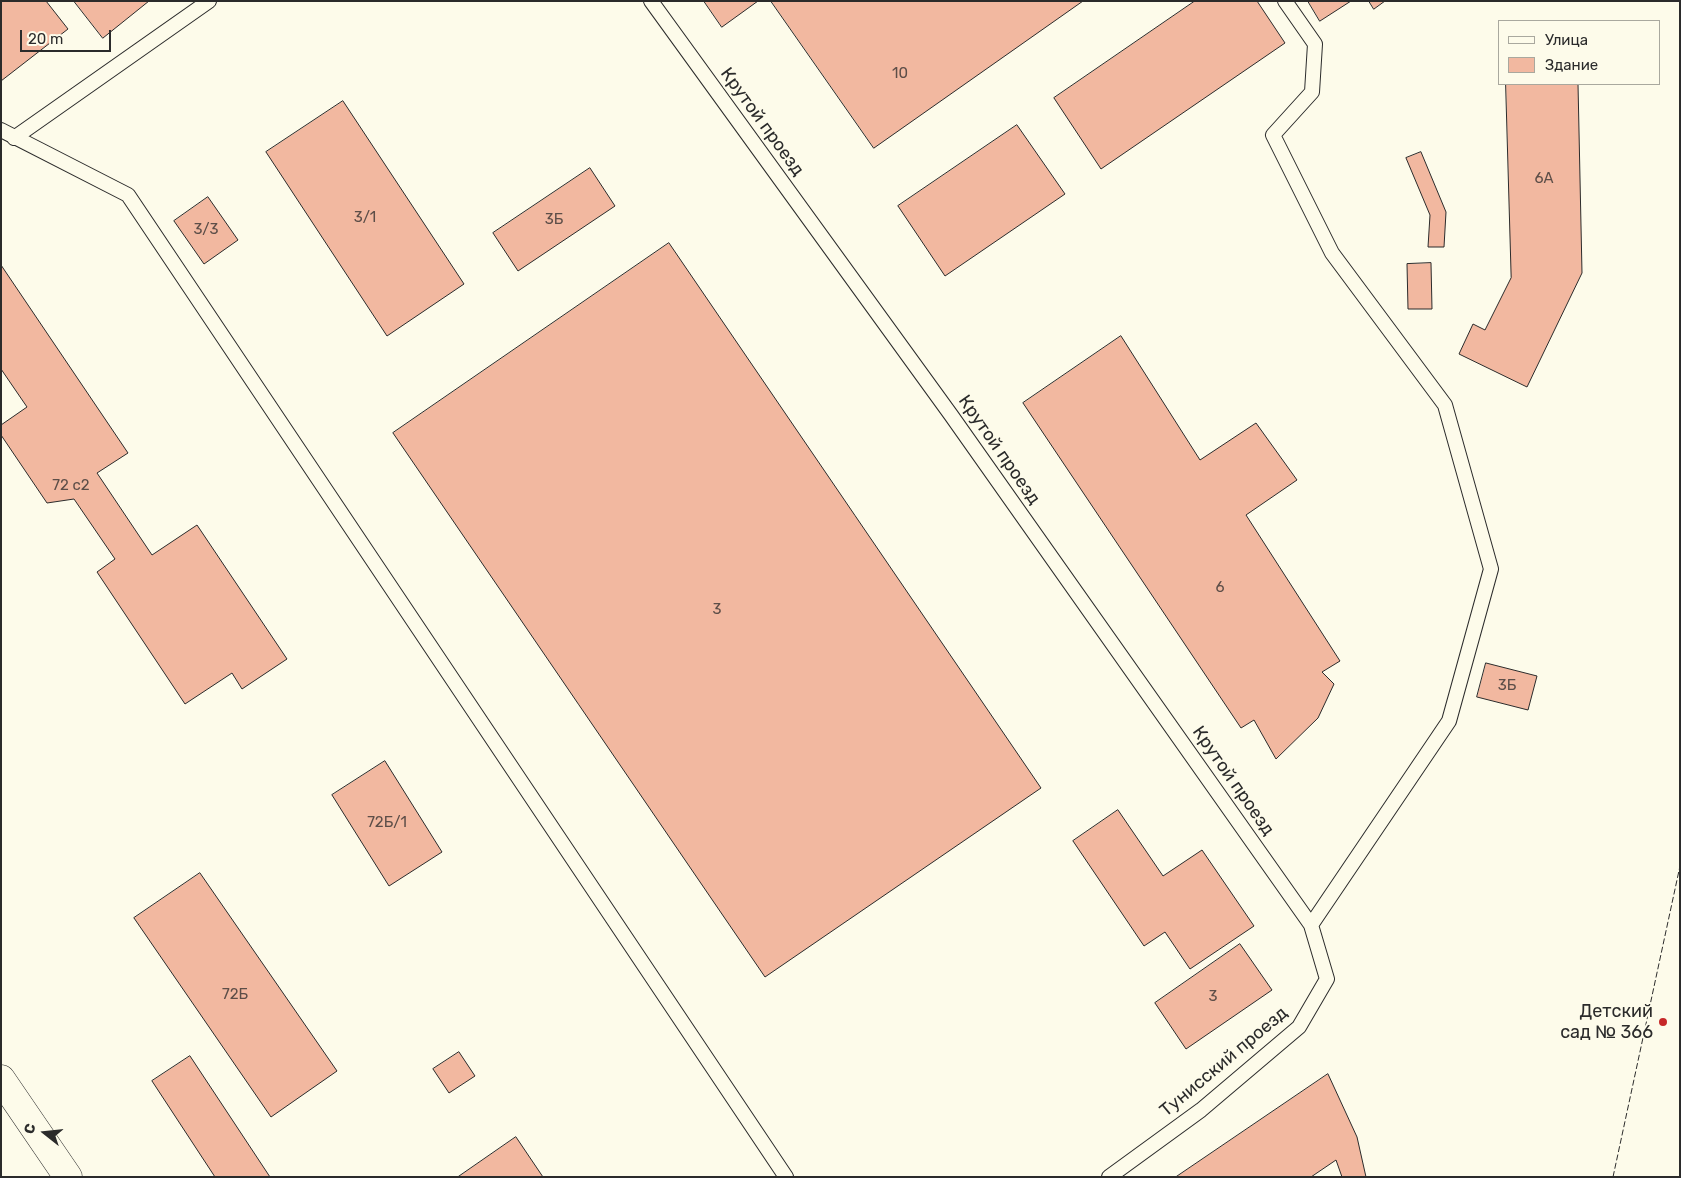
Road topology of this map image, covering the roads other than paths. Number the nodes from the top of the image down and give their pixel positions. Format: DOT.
graph roads {
  1 [pos="209,1"];
  2 [pos="651,1"];
  3 [pos="1285,1"];
  4 [pos="1,130"];
  5 [pos="14,138"];
  6 [pos="1311,924"];
  7 [pos="1,1079"];
  8 [pos="68,1177"];
  9 [pos="786,1177"];
  10 [pos="1109,1177"];
  1 -- 5 [label="lane"];
  2 -- 6 [label="lane, Крутой проезд"];
  3 -- 6 [label="lane"];
  4 -- 5 [label="lane"];
  5 -- 9 [label="lane"];
  6 -- 10 [label="lane, Тунисский проезд"];
  7 -- 8 [label="main road"];
}
